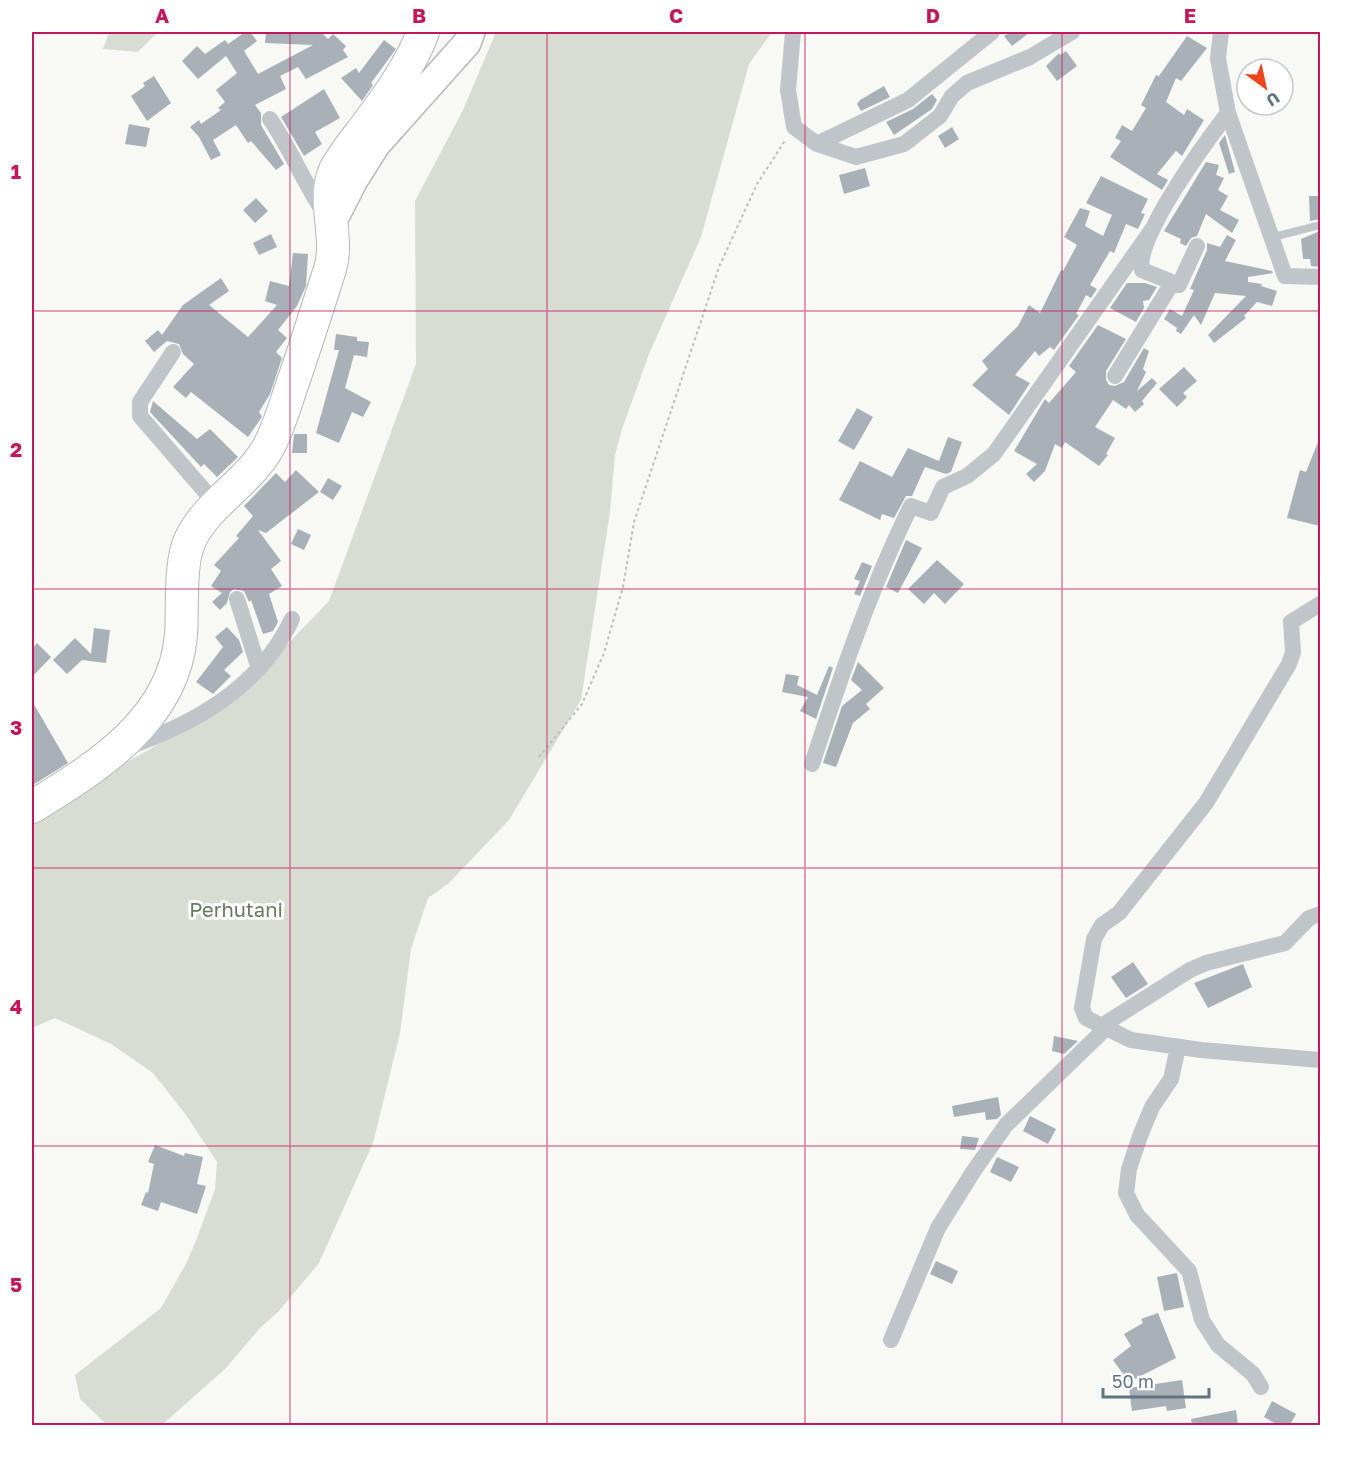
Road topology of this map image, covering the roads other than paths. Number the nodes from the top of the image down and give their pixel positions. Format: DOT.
graph roads {
  1 [pos="423,32"];
  2 [pos="471,32"];
  3 [pos="793,32"];
  4 [pos="992,32"];
  5 [pos="1072,32"];
  6 [pos="1221,32"];
  7 [pos="1228,113"];
  8 [pos="270,119"];
  9 [pos="857,126"];
  10 [pos="817,144"];
  11 [pos="856,157"];
  12 [pos="332,223"];
  13 [pos="1320,225"];
  14 [pos="1153,228"];
  15 [pos="1269,238"];
  16 [pos="1197,246"];
  17 [pos="1320,277"];
  18 [pos="1172,283"];
  19 [pos="173,352"];
  20 [pos="1115,376"];
  21 [pos="215,503"];
  22 [pos="237,599"];
  23 [pos="1320,604"];
  24 [pos="292,619"];
  25 [pos="259,669"];
  26 [pos="118,750"];
  27 [pos="812,764"];
  28 [pos="32,807"];
  29 [pos="1320,914"];
  30 [pos="1105,1026"];
  31 [pos="1178,1047"];
  32 [pos="1320,1060"];
  33 [pos="891,1340"];
  34 [pos="1261,1387"];
  1 -- 12 [label="highway"];
  2 -- 12 [label="main road"];
  3 -- 10 [label="street"];
  4 -- 9 [label="street"];
  5 -- 11 [label="street"];
  6 -- 7 [label="street"];
  7 -- 14 [label="street"];
  7 -- 15 [label="street"];
  8 -- 12 [label="street"];
  9 -- 10 [label="street"];
  9 -- 11 [label="street"];
  10 -- 11 [label="street"];
  12 -- 21 [label="highway"];
  13 -- 15 [label="lane"];
  14 -- 18 [label="street"];
  14 -- 27 [label="street"];
  15 -- 17 [label="street"];
  16 -- 18 [label="street"];
  18 -- 20 [label="street"];
  19 -- 21 [label="street"];
  21 -- 26 [label="highway"];
  22 -- 25 [label="street"];
  23 -- 30 [label="street"];
  24 -- 25 [label="street"];
  25 -- 26 [label="street"];
  26 -- 28 [label="highway"];
  29 -- 30 [label="street"];
  30 -- 31 [label="street"];
  30 -- 33 [label="street"];
  31 -- 32 [label="street"];
  31 -- 34 [label="street"];
}
